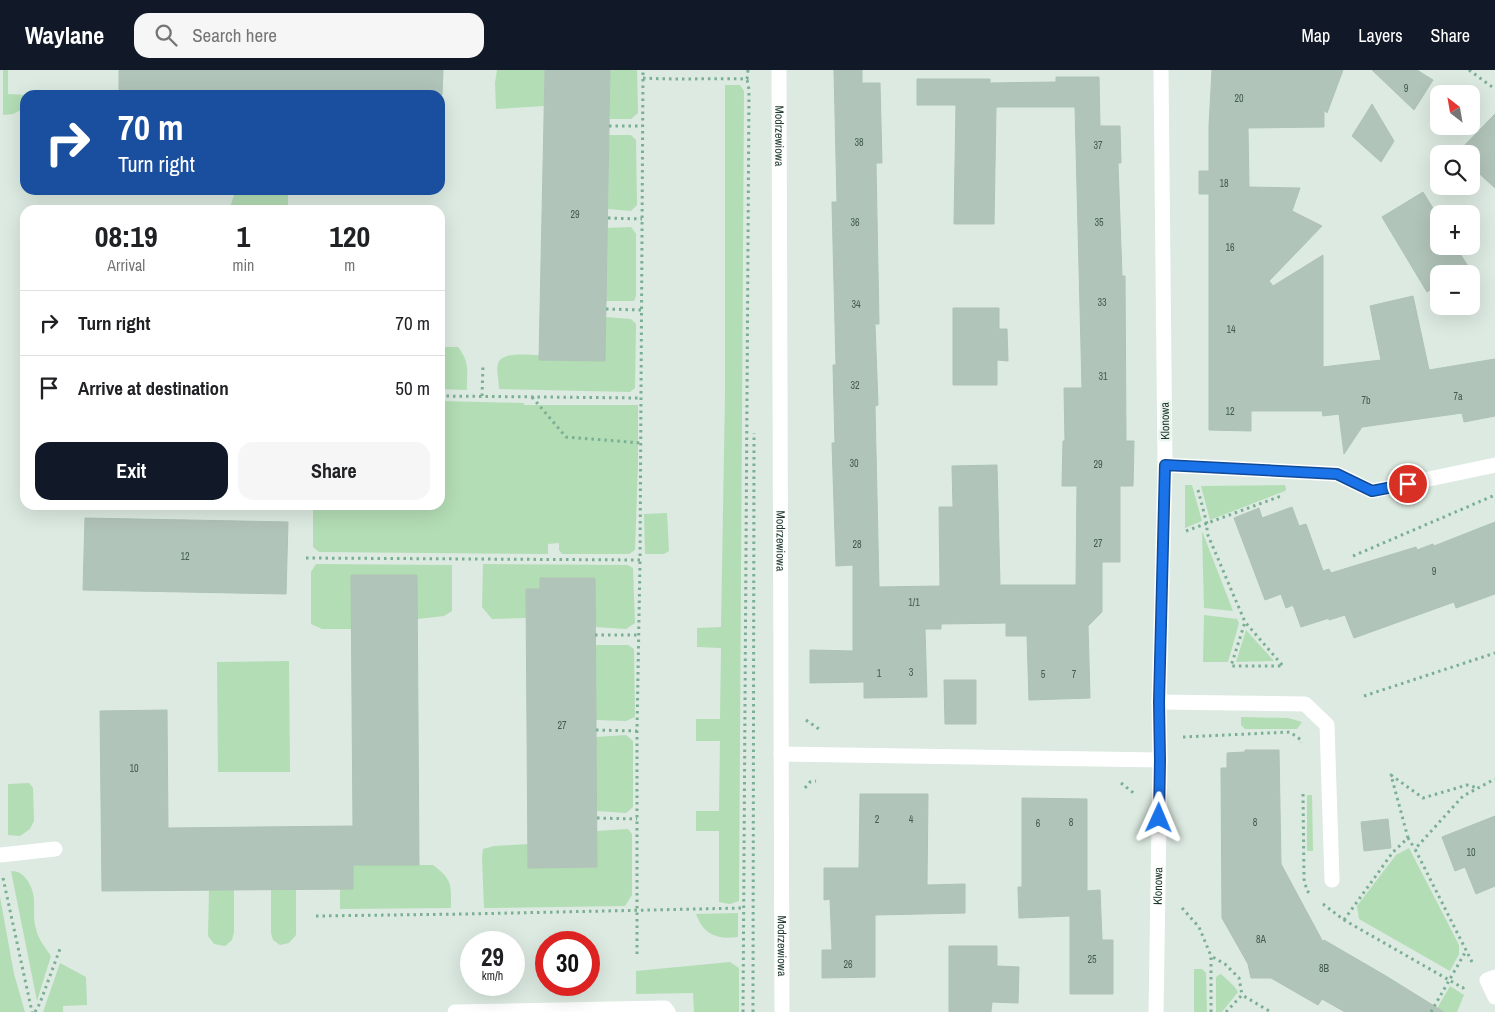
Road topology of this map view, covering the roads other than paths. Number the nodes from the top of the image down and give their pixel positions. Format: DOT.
graph roads {
  1 [pos="779,70"];
  2 [pos="1161,70"];
  3 [pos="1165,465"];
  4 [pos="1495,465"];
  5 [pos="1159,702"];
  6 [pos="781,754"];
  7 [pos="1160,760"];
  8 [pos="55,849"];
  9 [pos="0,855"];
  10 [pos="1332,880"];
  11 [pos="1495,977"];
  12 [pos="1495,997"];
  13 [pos="455,1012"];
  14 [pos="668,1012"];
  15 [pos="782,1012"];
  16 [pos="1156,1012"];
  1 -- 6 [label="street, Modrzewiowa"];
  2 -- 3 [label="street, Klonowa"];
  3 -- 4 [label="street"];
  3 -- 5 [label="street, Klonowa"];
  5 -- 7 [label="street, Klonowa"];
  5 -- 10 [label="street"];
  6 -- 7 [label="street"];
  6 -- 15 [label="street, Modrzewiowa"];
  7 -- 16 [label="street, Klonowa"];
  8 -- 9 [label="street"];
  11 -- 12 [label="street"];
  13 -- 14 [label="street"];
}
